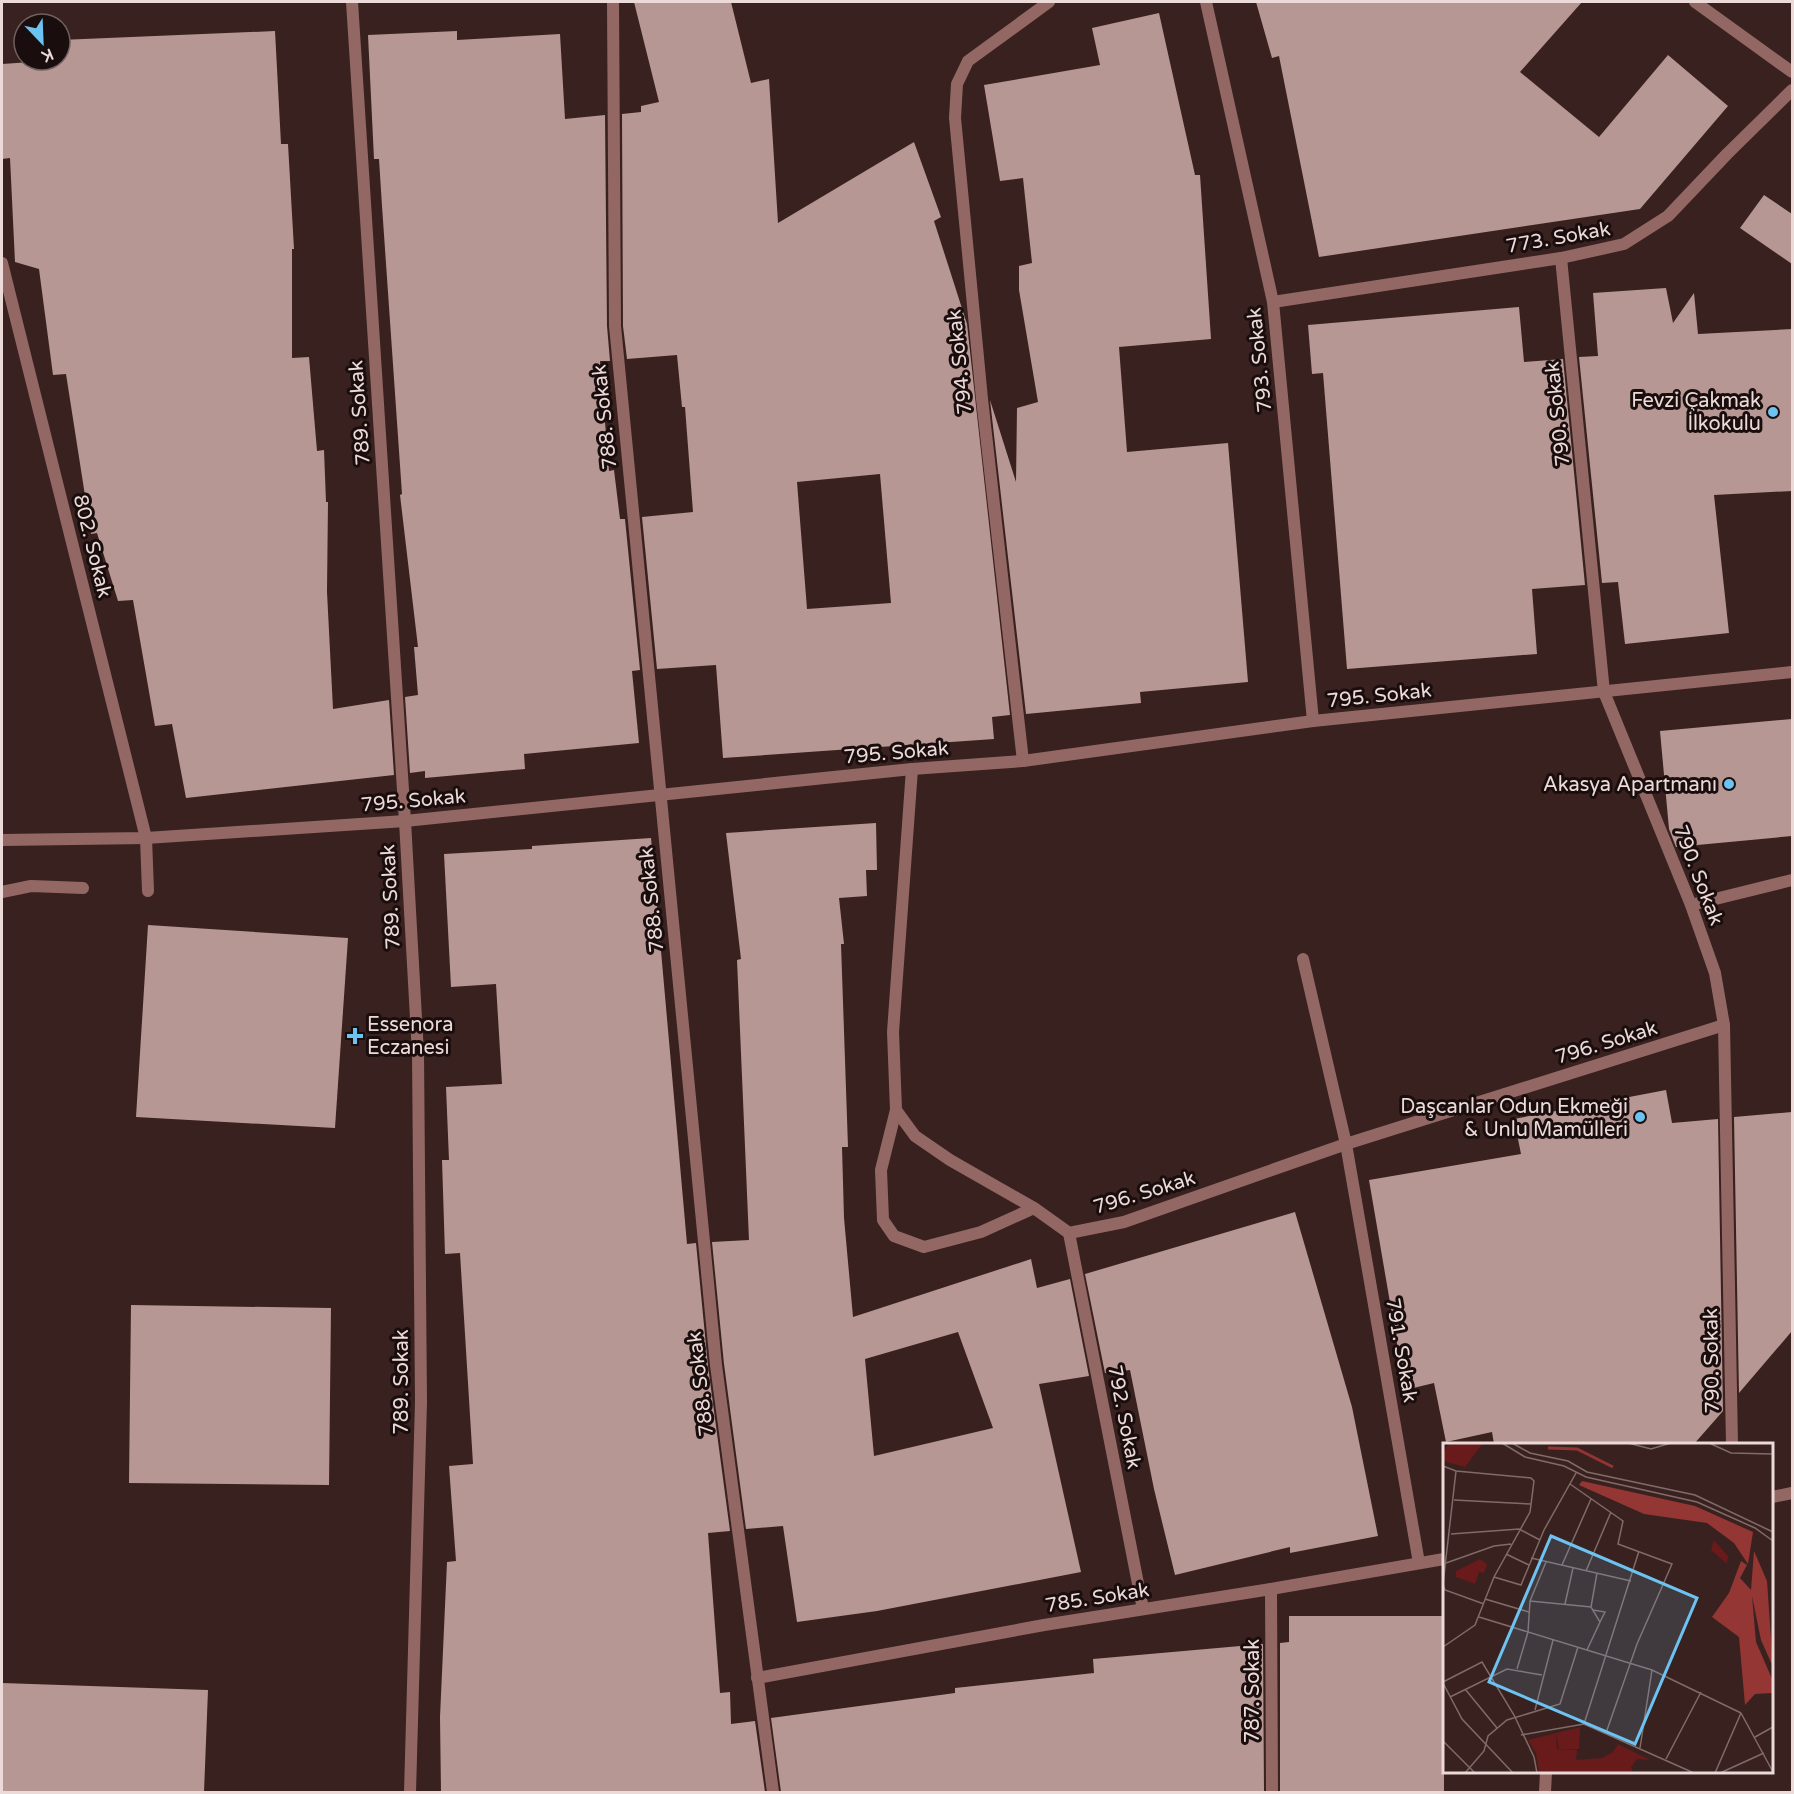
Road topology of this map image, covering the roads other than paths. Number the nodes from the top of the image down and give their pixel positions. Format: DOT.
graph roads {
  1 [pos="352,2"];
  2 [pos="613,2"];
  3 [pos="1049,2"];
  4 [pos="1206,2"];
  5 [pos="1695,2"];
  6 [pos="1792,72"];
  7 [pos="1792,90"];
  8 [pos="1561,258"];
  9 [pos="2,263"];
  10 [pos="1273,302"];
  11 [pos="1792,672"];
  12 [pos="1604,692"];
  13 [pos="1313,721"];
  14 [pos="1023,761"];
  15 [pos="912,769"];
  16 [pos="661,795"];
  17 [pos="405,821"];
  18 [pos="146,838"];
  19 [pos="2,840"];
  20 [pos="1792,880"];
  21 [pos="83,888"];
  22 [pos="148,891"];
  23 [pos="2,892"];
  24 [pos="1691,905"];
  25 [pos="1303,959"];
  26 [pos="1724,1025"];
  27 [pos="896,1110"];
  28 [pos="1346,1144"];
  29 [pos="1034,1208"];
  30 [pos="1069,1233"];
  31 [pos="1732,1443"];
  32 [pos="1792,1493"];
  33 [pos="1773,1497"];
  34 [pos="1443,1558"];
  35 [pos="1419,1563"];
  36 [pos="1271,1589"];
  37 [pos="1143,1609"];
  38 [pos="757,1678"];
  39 [pos="1546,1773"];
  40 [pos="410,1792"];
  41 [pos="773,1792"];
  42 [pos="1272,1792"];
  43 [pos="1545,1792"];
  1 -- 17 [label="street, 789. Sokak"];
  2 -- 16 [label="street, 788. Sokak"];
  3 -- 14 [label="street, 794. Sokak"];
  4 -- 10 [label="street, 793. Sokak"];
  5 -- 6 [label="street"];
  7 -- 8 [label="street, 773. Sokak"];
  8 -- 10 [label="street, 773. Sokak"];
  8 -- 12 [label="street, 790. Sokak"];
  9 -- 18 [label="street, 802. Sokak"];
  10 -- 13 [label="street, 793. Sokak"];
  11 -- 12 [label="street, 795. Sokak"];
  12 -- 13 [label="street, 795. Sokak"];
  12 -- 24 [label="street, 790. Sokak"];
  13 -- 14 [label="street, 795. Sokak"];
  14 -- 15 [label="street, 795. Sokak"];
  15 -- 16 [label="street, 795. Sokak"];
  15 -- 27 [label="street"];
  16 -- 17 [label="street, 795. Sokak"];
  16 -- 38 [label="street, 788. Sokak"];
  17 -- 18 [label="street, 795. Sokak"];
  17 -- 40 [label="street, 789. Sokak"];
  18 -- 19 [label="street, 795. Sokak"];
  18 -- 22 [label="street, 802. Sokak"];
  20 -- 24 [label="street"];
  21 -- 23 [label="street"];
  24 -- 26 [label="street, 790. Sokak"];
  25 -- 28 [label="street, 791. Sokak"];
  26 -- 28 [label="street, 796. Sokak"];
  26 -- 31 [label="street, 790. Sokak"];
  27 -- 29 [label="street"];
  27 -- 29 [label="street"];
  28 -- 30 [label="street, 796. Sokak"];
  28 -- 35 [label="street, 791. Sokak"];
  29 -- 30 [label="street"];
  30 -- 37 [label="street, 792. Sokak"];
  32 -- 33 [label="street"];
  34 -- 35 [label="street, 785. Sokak"];
  35 -- 36 [label="street, 785. Sokak"];
  36 -- 37 [label="street, 785. Sokak"];
  36 -- 42 [label="street, 787. Sokak"];
  37 -- 38 [label="street, 785. Sokak"];
  38 -- 41 [label="street, 788. Sokak"];
  39 -- 43 [label="street"];
}
